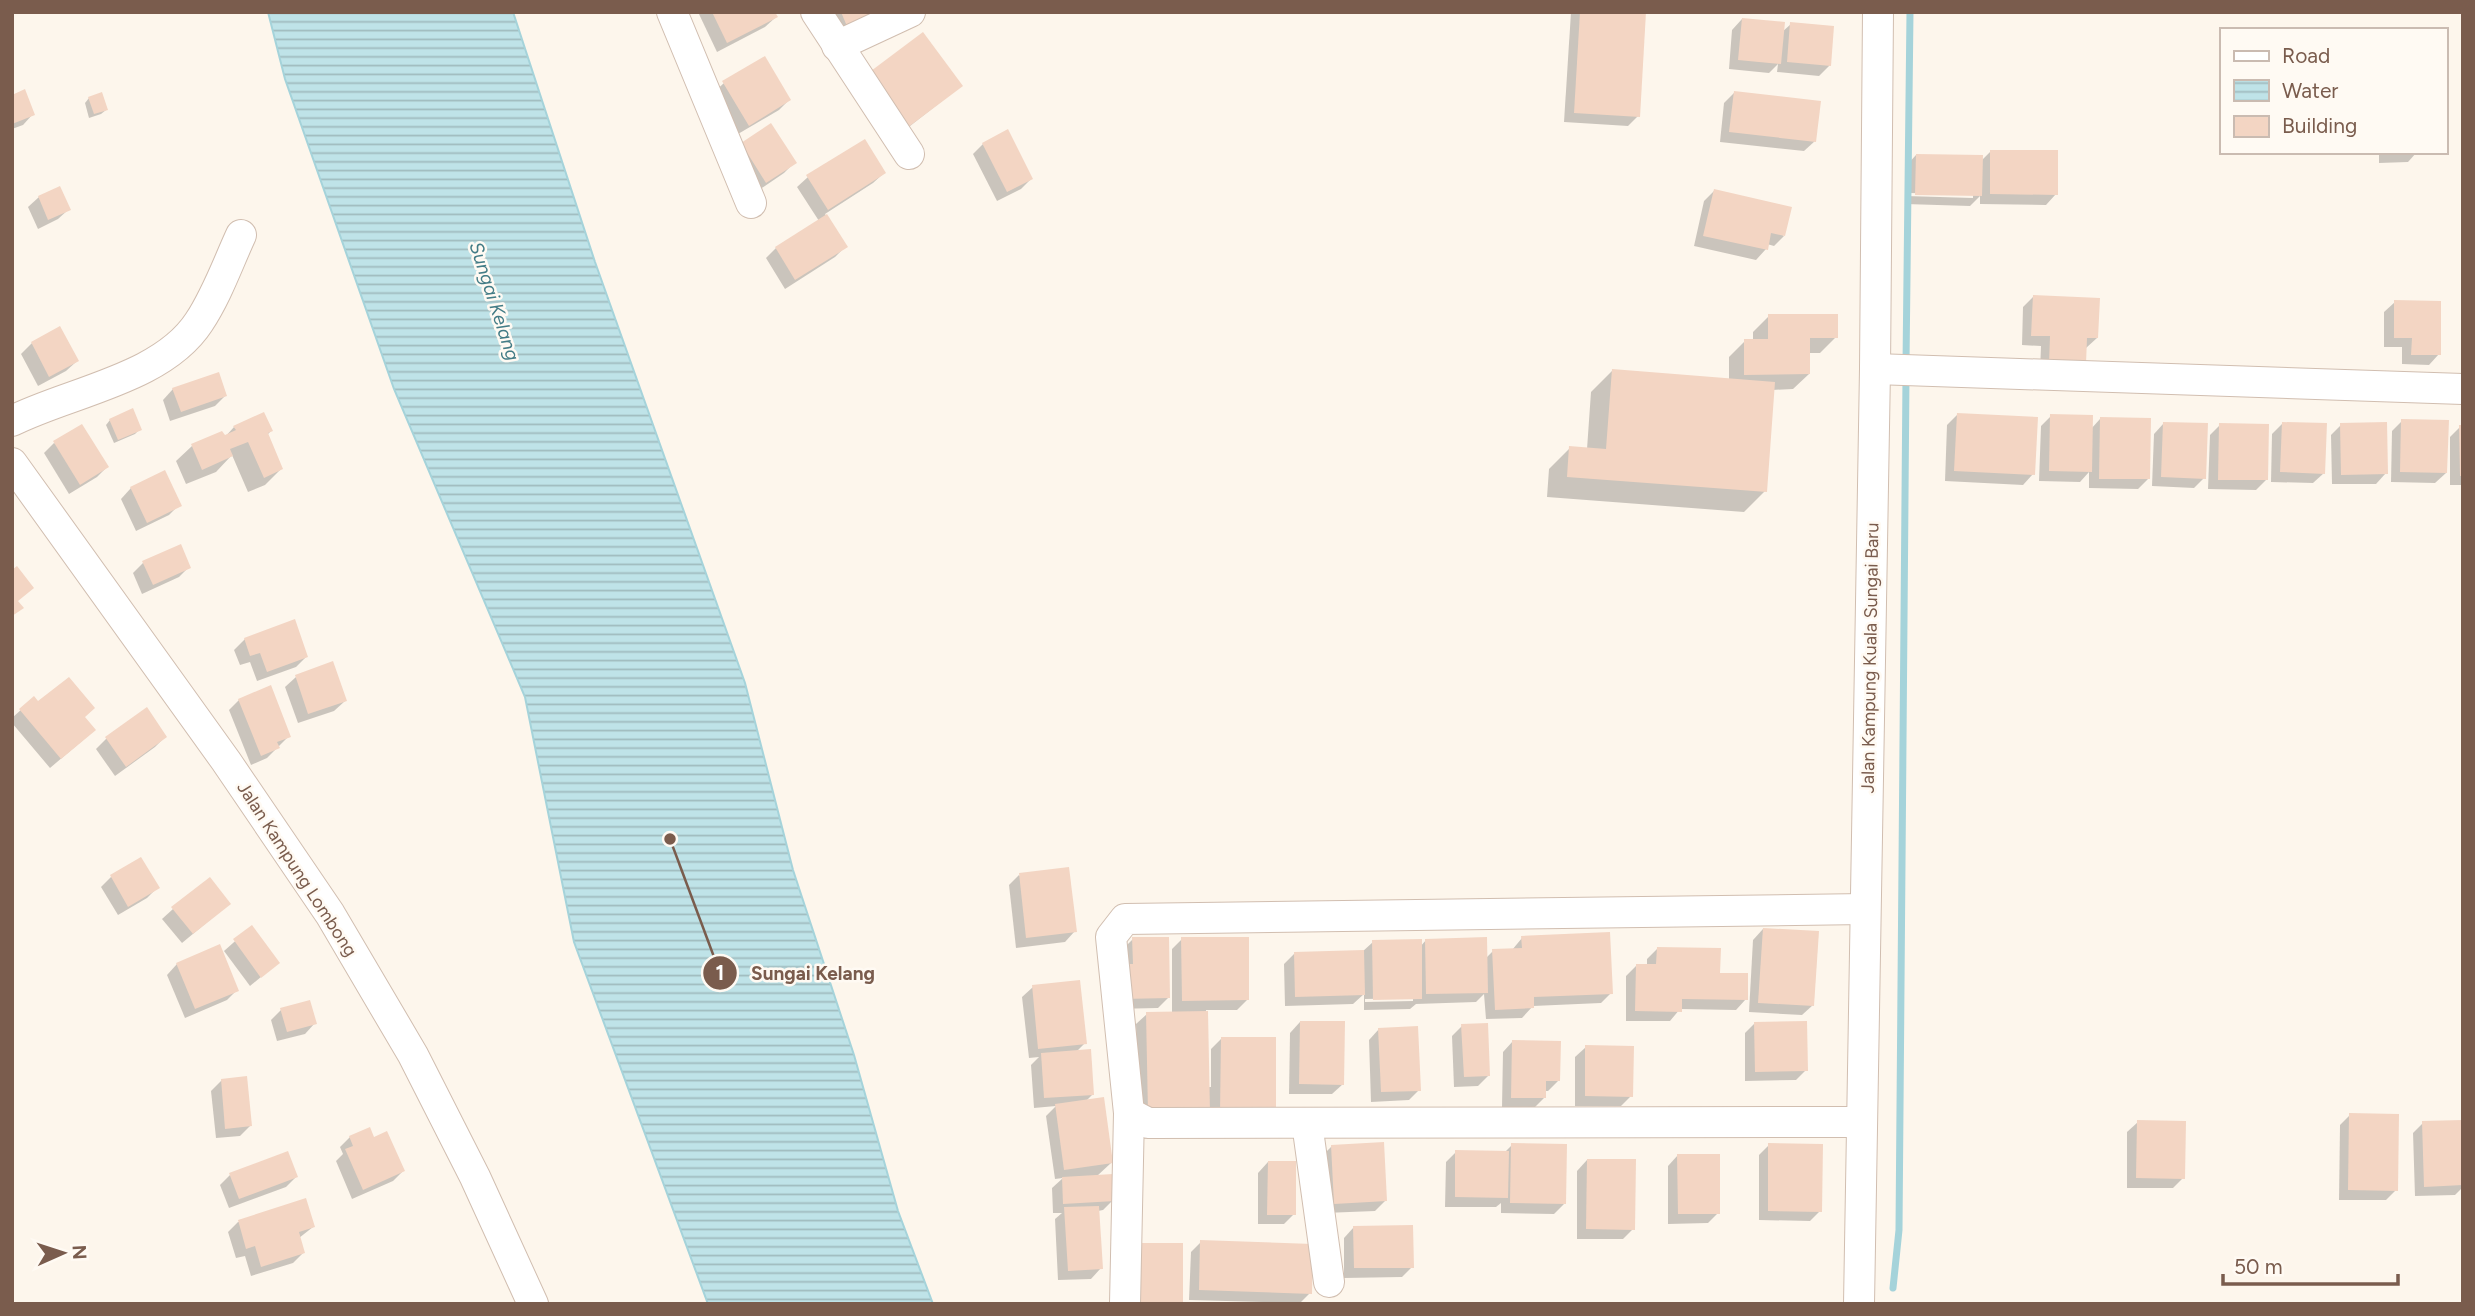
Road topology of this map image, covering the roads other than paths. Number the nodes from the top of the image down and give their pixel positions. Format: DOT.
graph roads {
  1 [pos="672,12"];
  2 [pos="816,12"];
  3 [pos="910,12"];
  4 [pos="1878,12"];
  5 [pos="837,46"];
  6 [pos="909,154"];
  7 [pos="751,203"];
  8 [pos="242,235"];
  9 [pos="1894,370"];
  10 [pos="2463,389"];
  11 [pos="12,421"];
  12 [pos="12,463"];
  13 [pos="1865,909"];
  14 [pos="1129,1113"];
  15 [pos="1861,1122"];
  16 [pos="1307,1123"];
  17 [pos="1329,1282"];
  18 [pos="533,1304"];
  19 [pos="1125,1304"];
  20 [pos="1859,1304"];
  1 -- 7 [label="street"];
  2 -- 5 [label="street"];
  3 -- 5 [label="street"];
  4 -- 9 [label="street, Jalan Kampung Kuala Sungai Baru"];
  5 -- 6 [label="street"];
  8 -- 11 [label="street"];
  9 -- 10 [label="street"];
  9 -- 13 [label="street, Jalan Kampung Kuala Sungai Baru"];
  12 -- 18 [label="street, Jalan Kampung Lombong"];
  13 -- 14 [label="street"];
  13 -- 15 [label="street, Jalan Kampung Kuala Sungai Baru"];
  14 -- 16 [label="street"];
  14 -- 19 [label="street"];
  15 -- 16 [label="street"];
  15 -- 20 [label="street, Jalan Kampung Kuala Sungai Baru"];
  16 -- 17 [label="street"];
}
